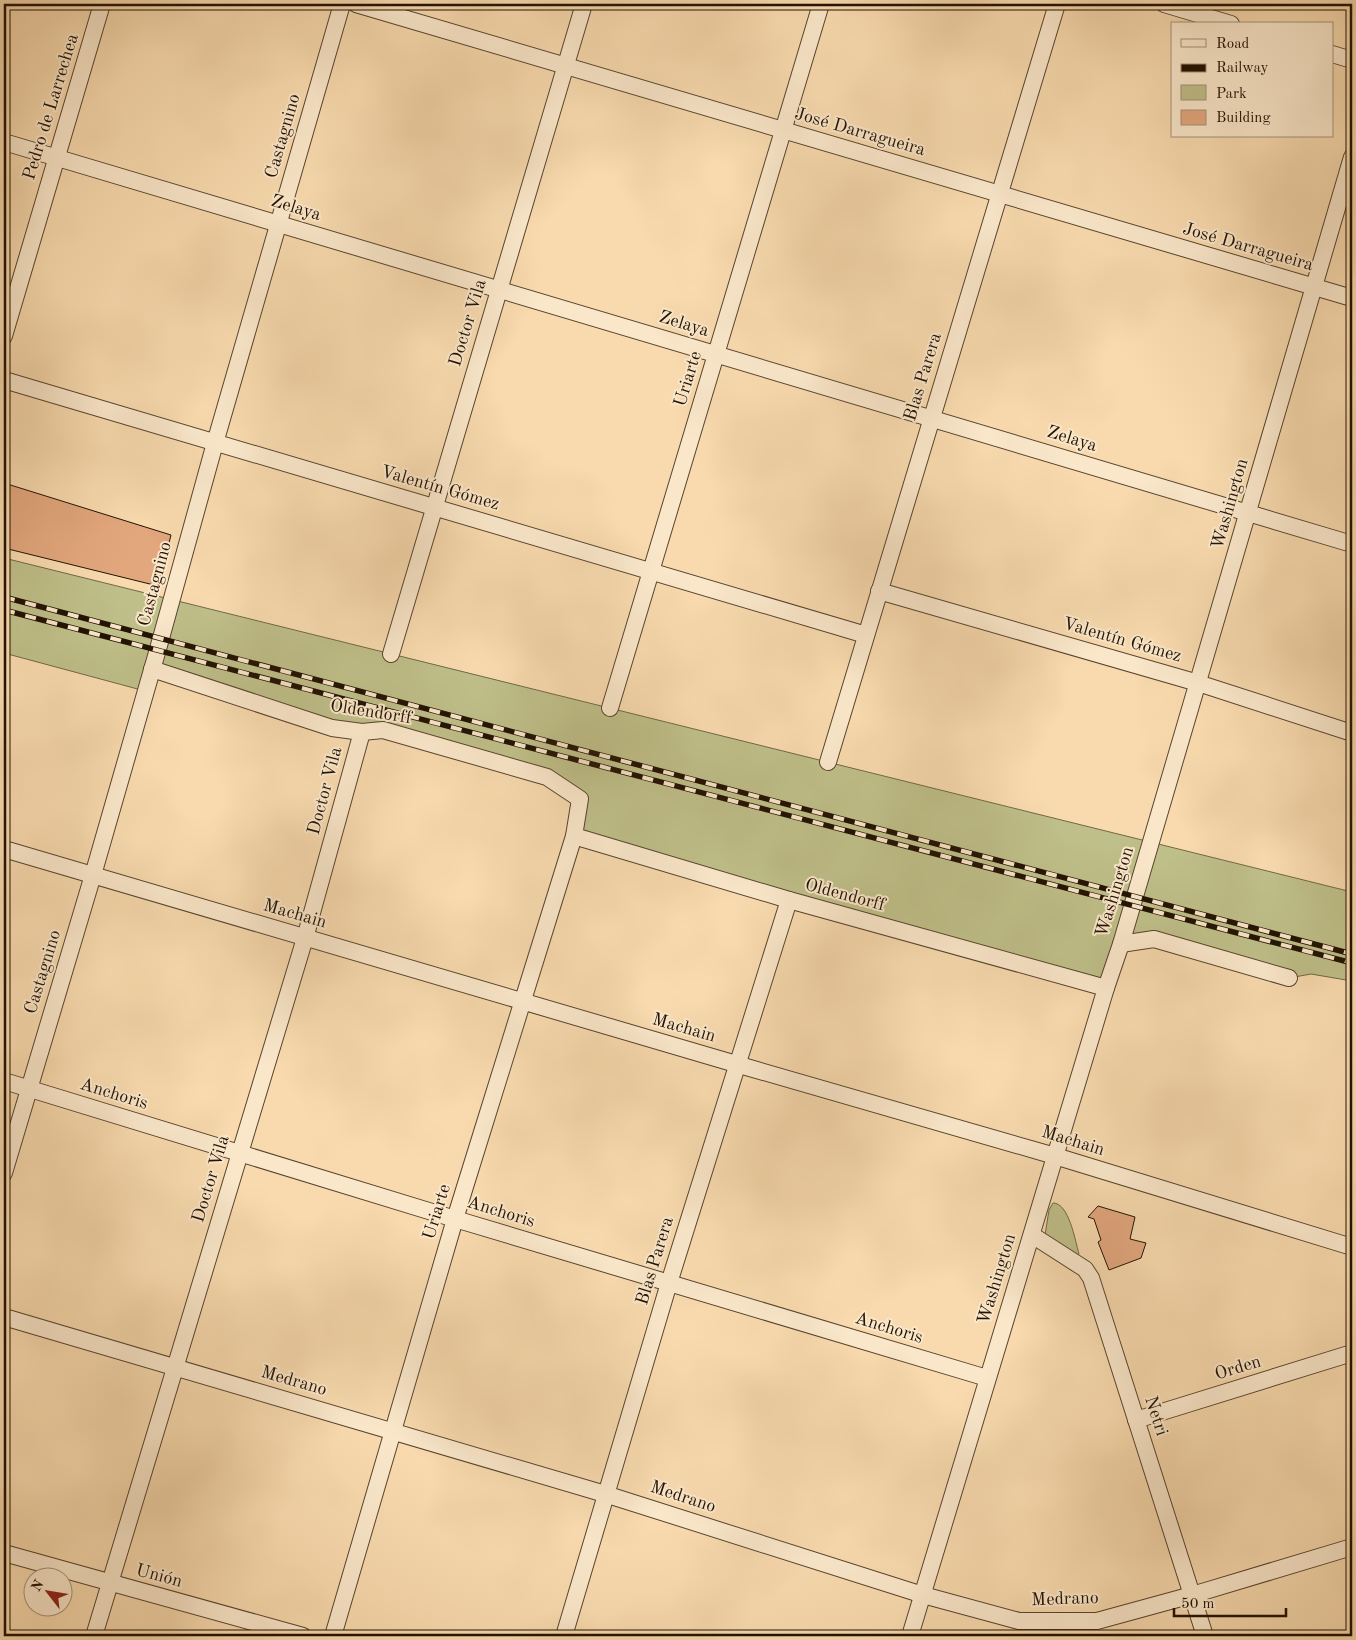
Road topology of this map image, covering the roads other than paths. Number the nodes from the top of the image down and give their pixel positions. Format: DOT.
graph roads {
  1 [pos="102,4"];
  2 [pos="342,4"];
  3 [pos="356,4"];
  4 [pos="584,4"];
  5 [pos="821,4"];
  6 [pos="1057,4"];
  7 [pos="1164,4"];
  8 [pos="1210,10"];
  9 [pos="1228,22"];
  10 [pos="1334,55"];
  11 [pos="1352,60"];
  12 [pos="566,66"];
  13 [pos="783,130"];
  14 [pos="4,142"];
  15 [pos="1352,157"];
  16 [pos="57,158"];
  17 [pos="999,194"];
  18 [pos="278,224"];
  19 [pos="1314,287"];
  20 [pos="499,290"];
  21 [pos="1352,298"];
  22 [pos="4,336"];
  23 [pos="716,354"];
  24 [pos="4,380"];
  25 [pos="931,418"];
  26 [pos="215,442"];
  27 [pos="435,508"];
  28 [pos="1248,513"];
  29 [pos="1352,544"];
  30 [pos="651,572"];
  31 [pos="879,591"];
  32 [pos="866,635"];
  33 [pos="391,654"];
  34 [pos="152,669"];
  35 [pos="1198,683"];
  36 [pos="610,708"];
  37 [pos="362,732"];
  38 [pos="1352,732"];
  39 [pos="828,762"];
  40 [pos="580,799"];
  41 [pos="574,836"];
  42 [pos="4,849"];
  43 [pos="93,875"];
  44 [pos="789,900"];
  45 [pos="305,938"];
  46 [pos="1121,944"];
  47 [pos="1289,978"];
  48 [pos="1106,988"];
  49 [pos="522,1001"];
  50 [pos="736,1064"];
  51 [pos="4,1081"];
  52 [pos="29,1089"];
  53 [pos="240,1153"];
  54 [pos="1055,1156"];
  55 [pos="4,1173"];
  56 [pos="455,1219"];
  57 [pos="1032,1234"];
  58 [pos="1352,1247"];
  59 [pos="669,1283"];
  60 [pos="4,1317"];
  61 [pos="1352,1353"];
  62 [pos="175,1367"];
  63 [pos="988,1378"];
  64 [pos="1136,1420"];
  65 [pos="394,1432"];
  66 [pos="605,1494"];
  67 [pos="1352,1547"];
  68 [pos="4,1553"];
  69 [pos="110,1583"];
  70 [pos="923,1595"];
  71 [pos="1192,1595"];
  72 [pos="94,1636"];
  73 [pos="303,1636"];
  74 [pos="332,1636"];
  75 [pos="564,1636"];
  76 [pos="910,1636"];
  77 [pos="1205,1636"];
  1 -- 16 [label="street, Pedro de Larrechea"];
  2 -- 18 [label="street, Castagnino"];
  3 -- 12 [label="street, José Darragueira"];
  4 -- 12 [label="street, Doctor Vila"];
  5 -- 13 [label="street, Uriarte"];
  6 -- 17 [label="street, Blas Parera"];
  7 -- 8 [label="street"];
  8 -- 9 [label="street"];
  10 -- 11 [label="street"];
  12 -- 13 [label="street, José Darragueira"];
  12 -- 20 [label="street, Doctor Vila"];
  13 -- 17 [label="street, José Darragueira"];
  13 -- 23 [label="street, Uriarte"];
  14 -- 16 [label="street, Zelaya"];
  15 -- 19 [label="street, Washington"];
  16 -- 18 [label="street, Zelaya"];
  16 -- 22 [label="street, Pedro de Larrechea"];
  17 -- 19 [label="street, José Darragueira"];
  17 -- 25 [label="street, Blas Parera"];
  18 -- 20 [label="street, Zelaya"];
  18 -- 26 [label="street, Castagnino"];
  19 -- 21 [label="street, José Darragueira"];
  19 -- 28 [label="street, Washington"];
  20 -- 23 [label="street, Zelaya"];
  20 -- 27 [label="street, Doctor Vila"];
  23 -- 25 [label="street, Zelaya"];
  23 -- 30 [label="street, Uriarte"];
  24 -- 26 [label="street, Valentín Gómez"];
  25 -- 28 [label="street, Zelaya"];
  25 -- 31 [label="street, Blas Parera"];
  26 -- 27 [label="street, Valentín Gómez"];
  26 -- 34 [label="street, Castagnino"];
  27 -- 30 [label="street, Valentín Gómez"];
  27 -- 33 [label="street, Doctor Vila"];
  28 -- 29 [label="street, Zelaya"];
  28 -- 35 [label="street, Washington"];
  30 -- 32 [label="street, Valentín Gómez"];
  30 -- 36 [label="street, Uriarte"];
  31 -- 32 [label="street, Blas Parera"];
  31 -- 35 [label="street, Valentín Gómez"];
  32 -- 39 [label="street, Blas Parera"];
  34 -- 37 [label="street, Oldendorff"];
  34 -- 43 [label="street, Castagnino"];
  35 -- 38 [label="street, Valentín Gómez"];
  35 -- 46 [label="street, Washington"];
  37 -- 40 [label="street, Oldendorff"];
  37 -- 45 [label="street, Doctor Vila"];
  40 -- 41 [label="street, Uriarte"];
  41 -- 44 [label="street, Oldendorff"];
  41 -- 49 [label="street, Uriarte"];
  42 -- 43 [label="street, Machain"];
  43 -- 45 [label="street, Machain"];
  43 -- 52 [label="street, Castagnino"];
  44 -- 48 [label="street, Oldendorff"];
  44 -- 50 [label="street, Blas Parera"];
  45 -- 49 [label="street, Machain"];
  45 -- 53 [label="street, Doctor Vila"];
  46 -- 47 [label="street"];
  46 -- 48 [label="street, Washington"];
  48 -- 54 [label="street, Washington"];
  49 -- 50 [label="street, Machain"];
  49 -- 56 [label="street, Uriarte"];
  50 -- 54 [label="street, Machain"];
  50 -- 59 [label="street, Blas Parera"];
  51 -- 52 [label="street, Anchoris"];
  52 -- 53 [label="street, Anchoris"];
  52 -- 55 [label="street, Castagnino"];
  53 -- 56 [label="street, Anchoris"];
  53 -- 62 [label="street, Doctor Vila"];
  54 -- 57 [label="street, Washington"];
  54 -- 58 [label="street, Machain"];
  56 -- 59 [label="street, Anchoris"];
  56 -- 65 [label="street, Uriarte"];
  57 -- 63 [label="street, Washington"];
  57 -- 64 [label="street, Netri"];
  59 -- 63 [label="street, Anchoris"];
  59 -- 66 [label="street, Blas Parera"];
  60 -- 62 [label="street, Medrano"];
  61 -- 64 [label="street, Orden"];
  62 -- 65 [label="street, Medrano"];
  62 -- 69 [label="street, Doctor Vila"];
  63 -- 70 [label="street, Washington"];
  64 -- 71 [label="street, Netri"];
  65 -- 66 [label="street, Medrano"];
  65 -- 74 [label="street, Uriarte"];
  66 -- 70 [label="street, Medrano"];
  66 -- 75 [label="street, Blas Parera"];
  67 -- 71 [label="street, Medrano"];
  68 -- 69 [label="street, Unión"];
  69 -- 72 [label="street, Doctor Vila"];
  69 -- 73 [label="street, Unión"];
  70 -- 71 [label="street, Medrano"];
  70 -- 76 [label="street, Washington"];
  71 -- 77 [label="street, Netri"];
}
